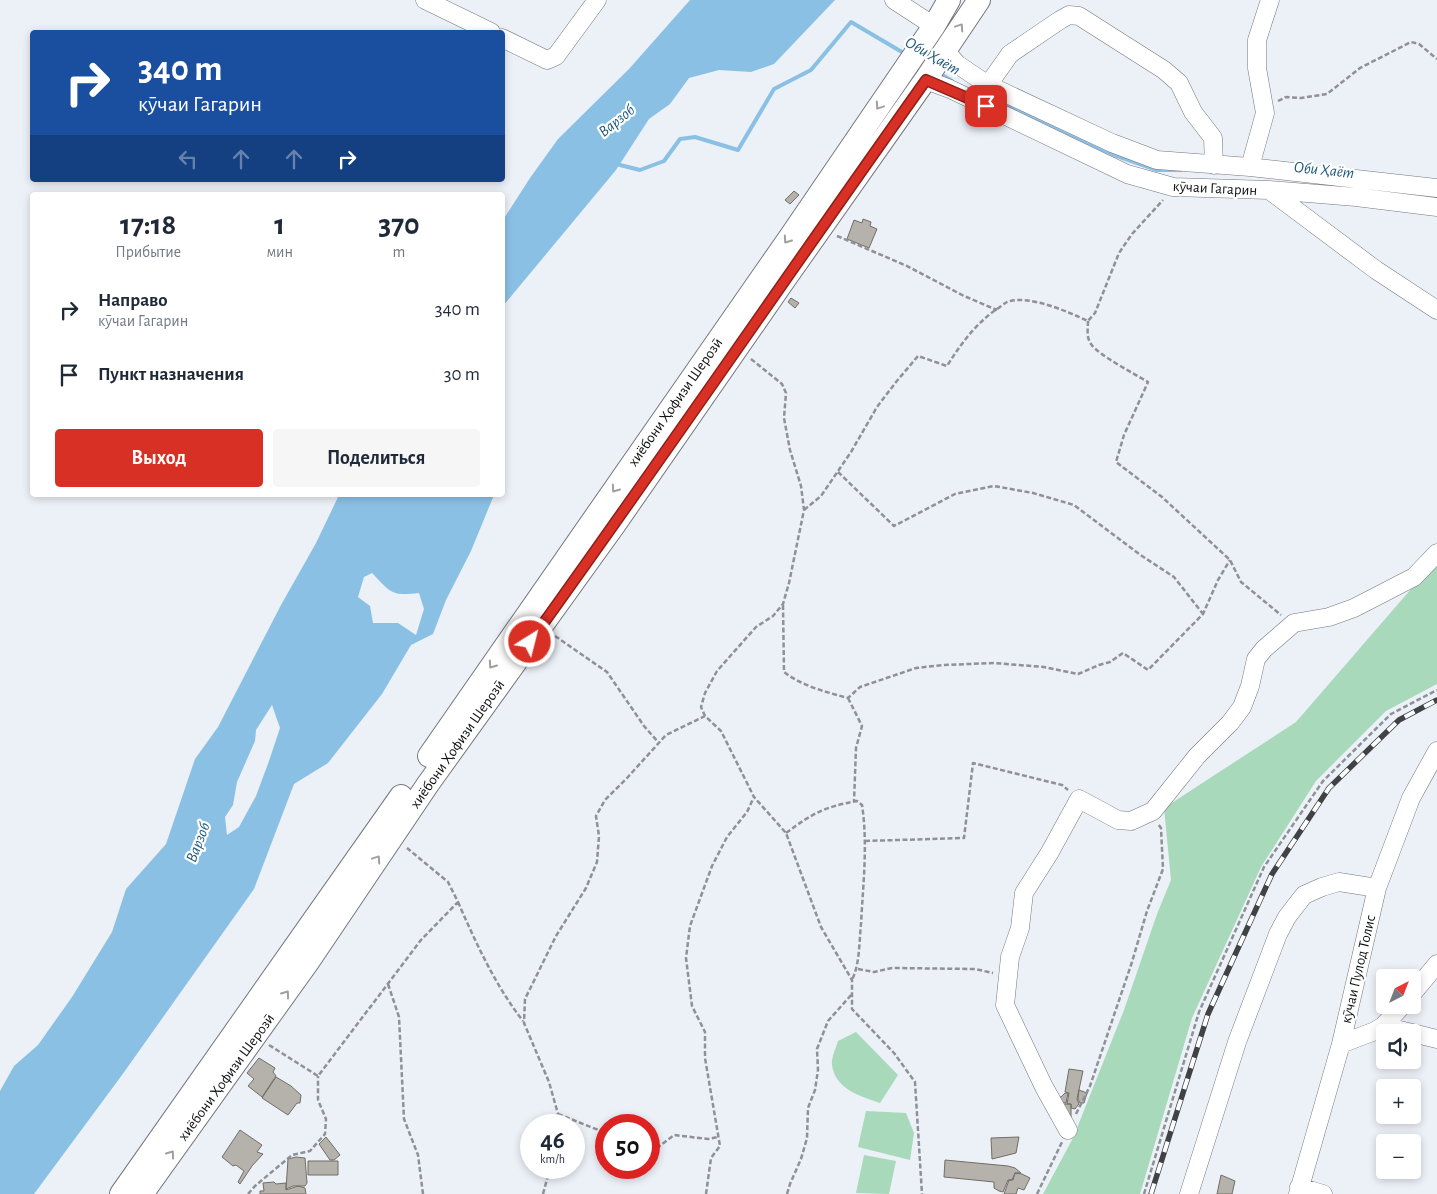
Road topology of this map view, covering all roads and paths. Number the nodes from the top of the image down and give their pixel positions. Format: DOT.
graph roads {
  1 [pos="425,0"];
  2 [pos="597,0"];
  3 [pos="949,0"];
  4 [pos="979,0"];
  5 [pos="1270,0"];
  6 [pos="901,4"];
  7 [pos="487,30"];
  8 [pos="927,35"];
  9 [pos="505,39"];
  10 [pos="944,52"];
  11 [pos="1437,59"];
  12 [pos="927,78"];
  13 [pos="988,86"];
  14 [pos="1264,107"];
  15 [pos="1214,165"];
  16 [pos="1250,167"];
  17 [pos="1173,188"];
  18 [pos="1437,188"];
  19 [pos="1269,190"];
  20 [pos="1437,207"];
  21 [pos="820,229"];
  22 [pos="996,310"];
  23 [pos="1437,310"];
  24 [pos="1088,320"];
  25 [pos="737,348"];
  26 [pos="837,472"];
  27 [pos="804,510"];
  28 [pos="1437,553"];
  29 [pos="1230,560"];
  30 [pos="783,604"];
  31 [pos="1202,614"];
  32 [pos="1294,623"];
  33 [pos="541,627"];
  34 [pos="1437,690"];
  35 [pos="848,698"];
  36 [pos="705,716"];
  37 [pos="659,743"];
  38 [pos="1437,751"];
  39 [pos="754,797"];
  40 [pos="1080,799"];
  41 [pos="854,802"];
  42 [pos="1153,811"];
  43 [pos="786,833"];
  44 [pos="393,836"];
  45 [pos="865,841"];
  46 [pos="1376,888"];
  47 [pos="458,902"];
  48 [pos="1437,964"];
  49 [pos="858,969"];
  50 [pos="1008,976"];
  51 [pos="852,980"];
  52 [pos="1421,983"];
  53 [pos="388,984"];
  54 [pos="852,993"];
  55 [pos="1394,1014"];
  56 [pos="524,1023"];
  57 [pos="1385,1024"];
  58 [pos="1376,1030"];
  59 [pos="1421,1035"];
  60 [pos="255,1037"];
  61 [pos="1437,1039"];
  62 [pos="1340,1044"];
  63 [pos="318,1076"];
  64 [pos="558,1114"];
  65 [pos="1068,1130"];
  66 [pos="718,1137"];
  67 [pos="660,1146"];
  68 [pos="547,1179"];
  69 [pos="1299,1190"];
  70 [pos="121,1194"];
  71 [pos="142,1194"];
  72 [pos="248,1194"];
  73 [pos="423,1194"];
  74 [pos="543,1194"];
  75 [pos="706,1194"];
  76 [pos="787,1194"];
  77 [pos="922,1194"];
  78 [pos="1037,1194"];
  79 [pos="1144,1194"];
  80 [pos="1189,1194"];
  81 [pos="1323,1194"];
  1 -- 7 [label="street"];
  2 -- 9 [label="street"];
  3 -- 8 [label="main road, хиёбони Ҳофизи Шерозӣ"];
  10 -- 4 [label="main road, хиёбони Ҳофизи Шерозӣ, one-way"];
  5 -- 14 [label="street"];
  6 -- 8 [label="street"];
  8 -- 70 [label="main road, хиёбони Ҳофизи Шерозӣ, one-way"];
  10 -- 12 [label="main road, хиёбони Ҳофизи Шерозӣ"];
  10 -- 13 [label="street"];
  11 -- 14 [label="path"];
  12 -- 17 [label="street, кӯчаи Гагарин"];
  12 -- 21 [label="main road, хиёбони Ҳофизи Шерозӣ"];
  13 -- 15 [label="street"];
  13 -- 15 [label="street"];
  14 -- 16 [label="street"];
  15 -- 16 [label="street"];
  16 -- 18 [label="street"];
  17 -- 19 [label="street, кӯчаи Гагарин"];
  17 -- 24 [label="path"];
  19 -- 20 [label="street, кӯчаи Гагарин"];
  19 -- 23 [label="street"];
  21 -- 22 [label="path"];
  21 -- 25 [label="main road, хиёбони Ҳофизи Шерозӣ"];
  22 -- 24 [label="path"];
  22 -- 26 [label="path"];
  24 -- 29 [label="path"];
  25 -- 27 [label="path"];
  25 -- 33 [label="main road, хиёбони Ҳофизи Шерозӣ"];
  26 -- 27 [label="path"];
  26 -- 31 [label="path"];
  27 -- 30 [label="path"];
  28 -- 32 [label="street"];
  29 -- 31 [label="path"];
  29 -- 32 [label="path"];
  30 -- 35 [label="path"];
  30 -- 36 [label="path"];
  31 -- 35 [label="path"];
  32 -- 42 [label="street"];
  33 -- 37 [label="path"];
  33 -- 44 [label="main road, хиёбони Ҳофизи Шерозӣ"];
  34 -- 79 [label="path"];
  35 -- 41 [label="path"];
  36 -- 37 [label="path"];
  36 -- 39 [label="path"];
  37 -- 56 [label="path"];
  38 -- 46 [label="street, кӯчаи Пулод Толис"];
  39 -- 43 [label="path"];
  39 -- 66 [label="path"];
  40 -- 42 [label="street"];
  40 -- 45 [label="path"];
  40 -- 50 [label="street"];
  41 -- 43 [label="path"];
  41 -- 45 [label="path"];
  42 -- 65 [label="path"];
  43 -- 51 [label="path"];
  44 -- 47 [label="path"];
  60 -- 44 [label="main road, хиёбони Ҳофизи Шерозӣ, one-way"];
  45 -- 49 [label="path"];
  46 -- 62 [label="street, кӯчаи Пулод Толис"];
  46 -- 80 [label="street"];
  47 -- 53 [label="path"];
  47 -- 56 [label="path"];
  48 -- 52 [label="street"];
  49 -- 50 [label="path"];
  49 -- 51 [label="path"];
  50 -- 65 [label="street"];
  51 -- 54 [label="path"];
  53 -- 63 [label="path"];
  53 -- 73 [label="path"];
  54 -- 76 [label="path"];
  54 -- 77 [label="path"];
  55 -- 57 [label="street"];
  56 -- 64 [label="path"];
  58 -- 62 [label="street"];
  59 -- 61 [label="street"];
  60 -- 63 [label="path"];
  71 -- 60 [label="main road, хиёбони Ҳофизи Шерозӣ, one-way"];
  62 -- 69 [label="street, кӯчаи Пулод Толис"];
  63 -- 72 [label="path"];
  65 -- 78 [label="path"];
  66 -- 67 [label="path"];
  66 -- 75 [label="path"];
  68 -- 74 [label="path"];
  69 -- 81 [label="street"];
}
